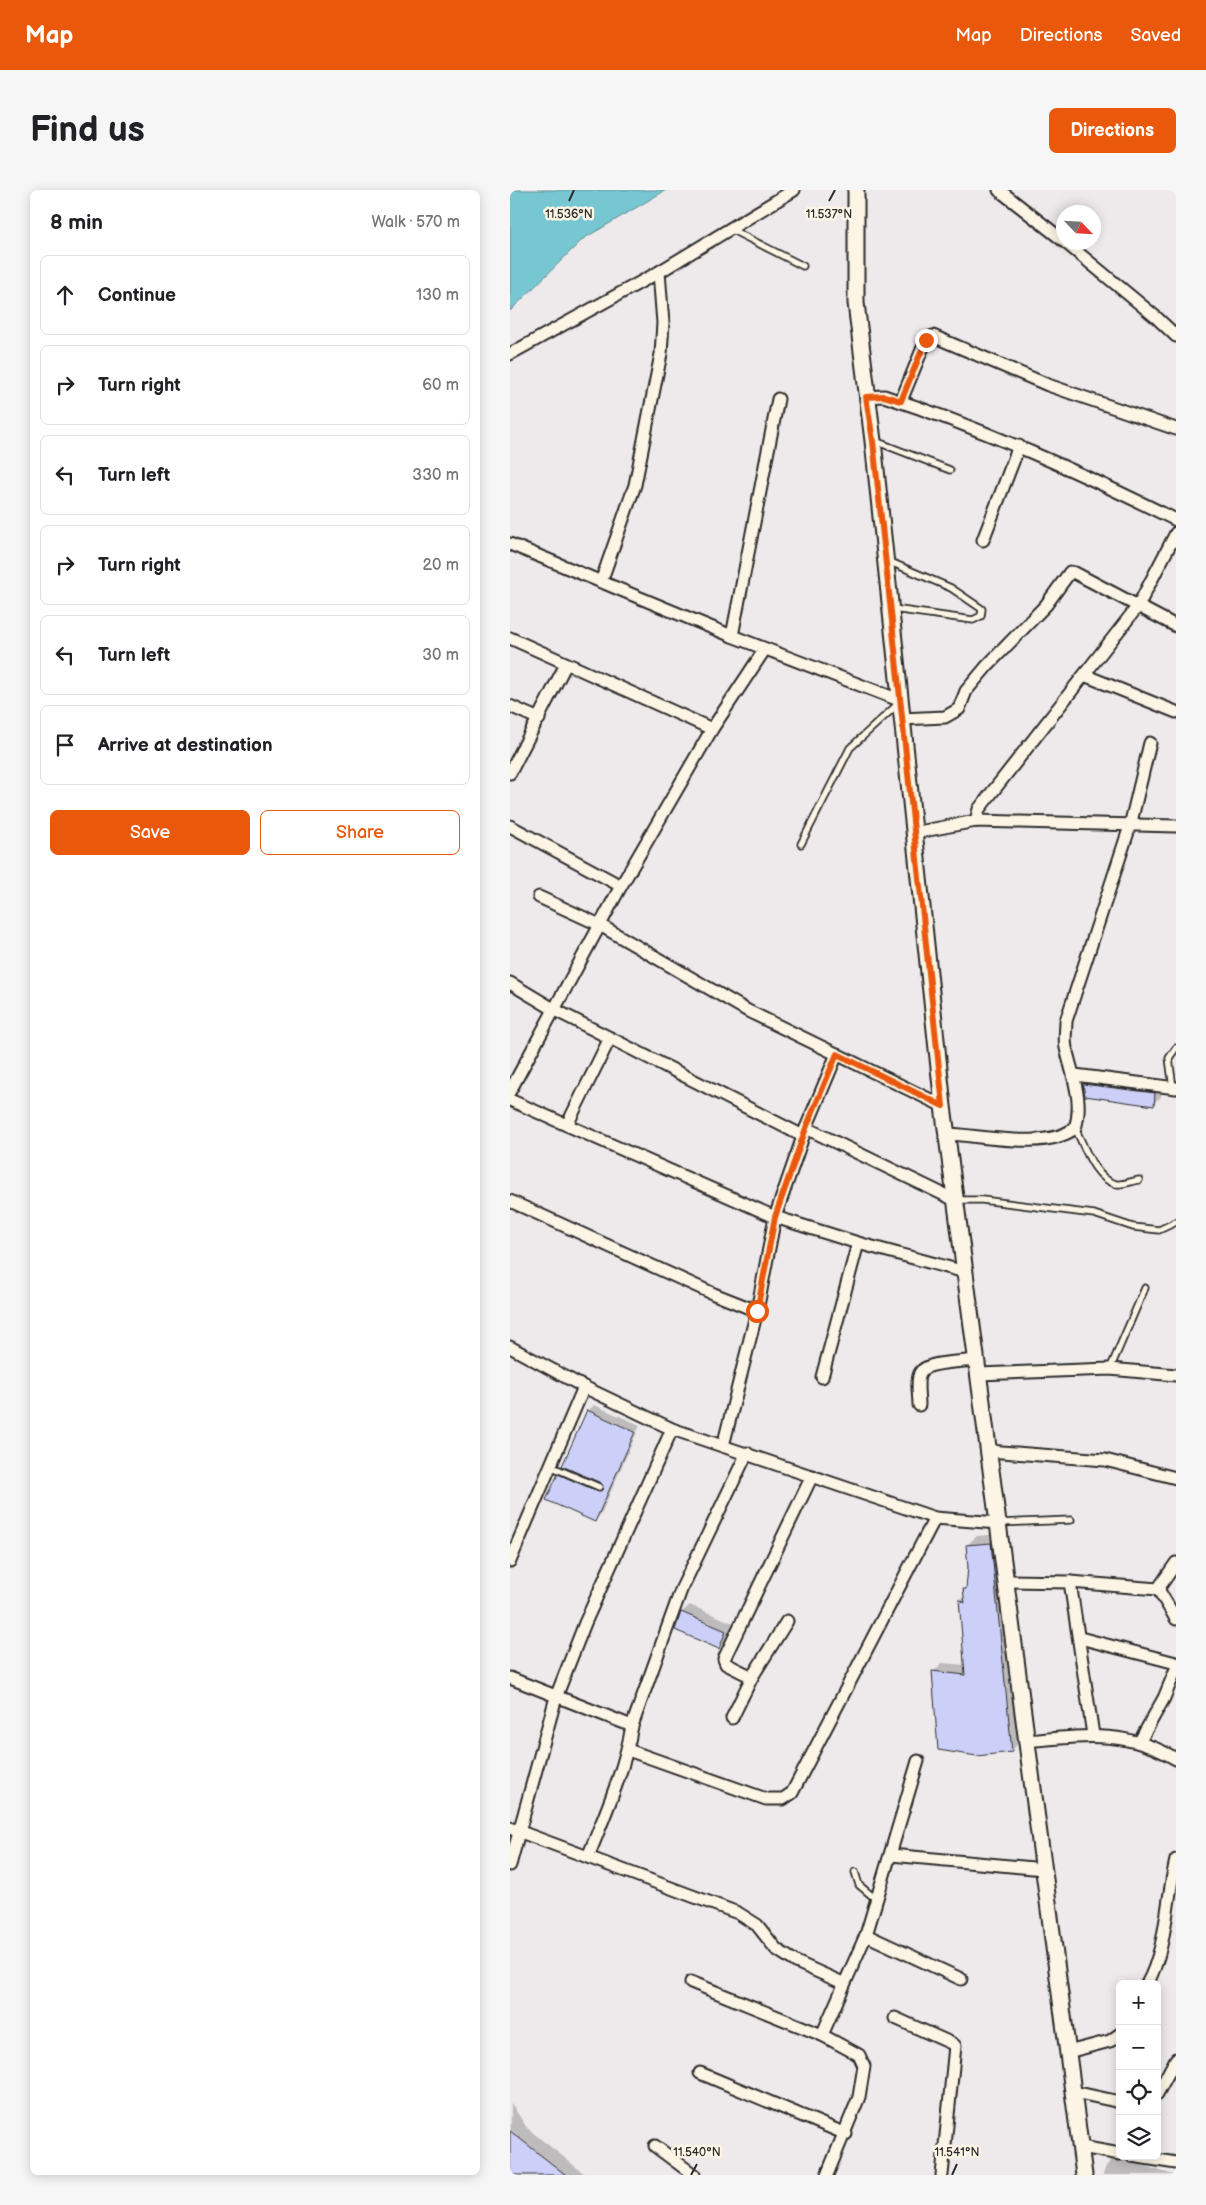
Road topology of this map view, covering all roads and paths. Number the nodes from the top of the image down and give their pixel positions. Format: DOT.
graph roads {
  1 [pos="794,190"];
  2 [pos="856,190"];
  3 [pos="999,190"];
  4 [pos="730,229"];
  5 [pos="1056,236"];
  6 [pos="1074,250"];
  7 [pos="802,266"];
  8 [pos="659,272"];
  9 [pos="1176,336"];
  10 [pos="510,354"];
  11 [pos="866,397"];
  12 [pos="778,399"];
  13 [pos="901,401"];
  14 [pos="1176,429"];
  15 [pos="873,441"];
  16 [pos="1019,446"];
  17 [pos="950,470"];
  18 [pos="1176,520"];
  19 [pos="1176,533"];
  20 [pos="984,540"];
  21 [pos="511,546"];
  22 [pos="884,559"];
  23 [pos="601,582"];
  24 [pos="1138,606"];
  25 [pos="889,609"];
  26 [pos="1176,626"];
  27 [pos="732,636"];
  28 [pos="510,638"];
  29 [pos="764,649"];
  30 [pos="566,664"];
  31 [pos="1084,675"];
  32 [pos="899,702"];
  33 [pos="510,706"];
  34 [pos="1176,712"];
  35 [pos="538,719"];
  36 [pos="901,719"];
  37 [pos="712,729"];
  38 [pos="1150,743"];
  39 [pos="510,773"];
  40 [pos="976,821"];
  41 [pos="510,826"];
  42 [pos="1130,826"];
  43 [pos="1176,826"];
  44 [pos="913,833"];
  45 [pos="801,844"];
  46 [pos="621,886"];
  47 [pos="539,897"];
  48 [pos="600,925"];
  49 [pos="510,983"];
  50 [pos="555,1010"];
  51 [pos="610,1038"];
  52 [pos="1176,1048"];
  53 [pos="837,1054"];
  54 [pos="1075,1075"];
  55 [pos="1175,1088"];
  56 [pos="510,1090"];
  57 [pos="510,1100"];
  58 [pos="943,1106"];
  59 [pos="567,1125"];
  60 [pos="1075,1128"];
  61 [pos="804,1132"];
  62 [pos="947,1134"];
  63 [pos="1139,1180"];
  64 [pos="955,1200"];
  65 [pos="510,1201"];
  66 [pos="775,1217"];
  67 [pos="1176,1222"];
  68 [pos="858,1243"];
  69 [pos="965,1272"];
  70 [pos="1145,1288"];
  71 [pos="757,1311"];
  72 [pos="510,1347"];
  73 [pos="978,1367"];
  74 [pos="1110,1369"];
  75 [pos="1176,1375"];
  76 [pos="822,1377"];
  77 [pos="584,1387"];
  78 [pos="919,1405"];
  79 [pos="672,1430"];
  80 [pos="722,1446"];
  81 [pos="989,1451"];
  82 [pos="747,1454"];
  83 [pos="550,1466"];
  84 [pos="812,1476"];
  85 [pos="1176,1478"];
  86 [pos="599,1487"];
  87 [pos="935,1518"];
  88 [pos="1071,1520"];
  89 [pos="998,1523"];
  90 [pos="510,1561"];
  91 [pos="1176,1563"];
  92 [pos="1172,1579"];
  93 [pos="1006,1581"];
  94 [pos="1070,1582"];
  95 [pos="1158,1589"];
  96 [pos="1176,1619"];
  97 [pos="786,1621"];
  98 [pos="1080,1638"];
  99 [pos="1176,1663"];
  100 [pos="1176,1668"];
  101 [pos="752,1676"];
  102 [pos="510,1678"];
  103 [pos="556,1697"];
  104 [pos="732,1718"];
  105 [pos="632,1726"];
  106 [pos="1094,1735"];
  107 [pos="1027,1741"];
  108 [pos="1140,1741"];
  109 [pos="628,1750"];
  110 [pos="1176,1758"];
  111 [pos="918,1761"];
  112 [pos="514,1829"];
  113 [pos="891,1855"];
  114 [pos="588,1857"];
  115 [pos="1176,1860"];
  116 [pos="510,1865"];
  117 [pos="1044,1869"];
  118 [pos="855,1872"];
  119 [pos="877,1900"];
  120 [pos="866,1935"];
  121 [pos="961,1979"];
  122 [pos="1149,1980"];
  123 [pos="691,1982"];
  124 [pos="844,1983"];
  125 [pos="895,2018"];
  126 [pos="822,2035"];
  127 [pos="1116,2037"];
  128 [pos="1068,2052"];
  129 [pos="1176,2060"];
  130 [pos="700,2073"];
  131 [pos="1161,2087"];
  132 [pos="1074,2092"];
  133 [pos="1116,2101"];
  134 [pos="846,2134"];
  135 [pos="654,2146"];
  136 [pos="1081,2147"];
  137 [pos="1116,2153"];
  138 [pos="1157,2160"];
  139 [pos="1176,2163"];
  140 [pos="694,2175"];
  141 [pos="827,2175"];
  142 [pos="942,2175"];
  143 [pos="1084,2175"];
  1 -- 4 [label="street"];
  2 -- 11 [label="street"];
  3 -- 5 [label="street"];
  4 -- 7 [label="lane"];
  4 -- 8 [label="street"];
  6 -- 9 [label="street"];
  8 -- 10 [label="street"];
  8 -- 23 [label="street"];
  11 -- 13 [label="street"];
  11 -- 15 [label="street"];
  12 -- 27 [label="street"];
  13 -- 14 [label="street"];
  13 -- 16 [label="street"];
  15 -- 17 [label="lane"];
  15 -- 22 [label="street"];
  16 -- 18 [label="street"];
  16 -- 20 [label="street"];
  19 -- 24 [label="street"];
  21 -- 23 [label="street"];
  22 -- 25 [label="street"];
  22 -- 25 [label="lane"];
  23 -- 27 [label="street"];
  24 -- 26 [label="street"];
  24 -- 31 [label="street"];
  24 -- 36 [label="street"];
  25 -- 32 [label="street"];
  27 -- 29 [label="street"];
  28 -- 30 [label="street"];
  29 -- 32 [label="street"];
  29 -- 37 [label="street"];
  30 -- 35 [label="street"];
  30 -- 37 [label="street"];
  31 -- 34 [label="street"];
  31 -- 40 [label="street"];
  32 -- 36 [label="street"];
  32 -- 45 [label="lane"];
  33 -- 35 [label="street"];
  35 -- 39 [label="street"];
  36 -- 44 [label="street"];
  37 -- 46 [label="street"];
  38 -- 42 [label="street"];
  40 -- 42 [label="street"];
  40 -- 44 [label="street"];
  41 -- 46 [label="street"];
  42 -- 43 [label="street"];
  42 -- 54 [label="street"];
  44 -- 58 [label="street"];
  46 -- 48 [label="street"];
  47 -- 48 [label="street"];
  48 -- 50 [label="street"];
  48 -- 53 [label="street"];
  49 -- 50 [label="street"];
  50 -- 51 [label="street"];
  50 -- 56 [label="street"];
  51 -- 59 [label="street"];
  51 -- 61 [label="street"];
  52 -- 55 [label="lane"];
  53 -- 58 [label="street"];
  53 -- 61 [label="street"];
  54 -- 55 [label="street"];
  54 -- 60 [label="street"];
  57 -- 59 [label="street"];
  58 -- 62 [label="street"];
  59 -- 66 [label="street"];
  60 -- 62 [label="street"];
  60 -- 63 [label="lane"];
  61 -- 64 [label="street"];
  61 -- 66 [label="street"];
  62 -- 64 [label="street"];
  64 -- 67 [label="lane"];
  64 -- 69 [label="street"];
  65 -- 71 [label="street"];
  66 -- 68 [label="street"];
  66 -- 71 [label="street"];
  68 -- 69 [label="street"];
  68 -- 76 [label="street"];
  69 -- 73 [label="street"];
  70 -- 74 [label="lane"];
  71 -- 80 [label="street"];
  72 -- 77 [label="street"];
  73 -- 74 [label="street"];
  73 -- 78 [label="street"];
  73 -- 81 [label="street"];
  74 -- 75 [label="street"];
  77 -- 79 [label="street"];
  77 -- 83 [label="street"];
  79 -- 80 [label="street"];
  79 -- 103 [label="street"];
  80 -- 82 [label="street"];
  81 -- 85 [label="street"];
  81 -- 89 [label="street"];
  82 -- 84 [label="street"];
  82 -- 105 [label="street"];
  83 -- 86 [label="lane"];
  83 -- 90 [label="street"];
  84 -- 87 [label="street"];
  84 -- 101 [label="street"];
  87 -- 89 [label="street"];
  87 -- 109 [label="street"];
  88 -- 89 [label="lane"];
  89 -- 93 [label="street"];
  91 -- 92 [label="street"];
  92 -- 95 [label="street"];
  93 -- 94 [label="street"];
  93 -- 107 [label="street"];
  94 -- 95 [label="street"];
  94 -- 98 [label="street"];
  95 -- 96 [label="street"];
  97 -- 101 [label="street"];
  98 -- 99 [label="street"];
  98 -- 106 [label="street"];
  100 -- 108 [label="street"];
  101 -- 104 [label="street"];
  102 -- 103 [label="street"];
  103 -- 105 [label="street"];
  103 -- 112 [label="street"];
  105 -- 109 [label="street"];
  106 -- 107 [label="street"];
  106 -- 108 [label="street"];
  107 -- 117 [label="street"];
  108 -- 110 [label="street"];
  109 -- 114 [label="street"];
  111 -- 113 [label="street"];
  112 -- 114 [label="street"];
  112 -- 116 [label="street"];
  113 -- 117 [label="street"];
  113 -- 119 [label="street"];
  114 -- 124 [label="street"];
  115 -- 122 [label="street"];
  117 -- 128 [label="street"];
  118 -- 119 [label="lane"];
  119 -- 120 [label="street"];
  120 -- 121 [label="street"];
  120 -- 124 [label="street"];
  123 -- 126 [label="street"];
  124 -- 126 [label="street"];
  125 -- 142 [label="street"];
  126 -- 134 [label="street"];
  127 -- 128 [label="street"];
  128 -- 132 [label="street"];
  129 -- 131 [label="street"];
  130 -- 134 [label="street"];
  132 -- 133 [label="street"];
  132 -- 136 [label="street"];
  134 -- 141 [label="street"];
  135 -- 140 [label="street"];
  136 -- 137 [label="street"];
  136 -- 143 [label="street"];
  138 -- 139 [label="street"];
}
